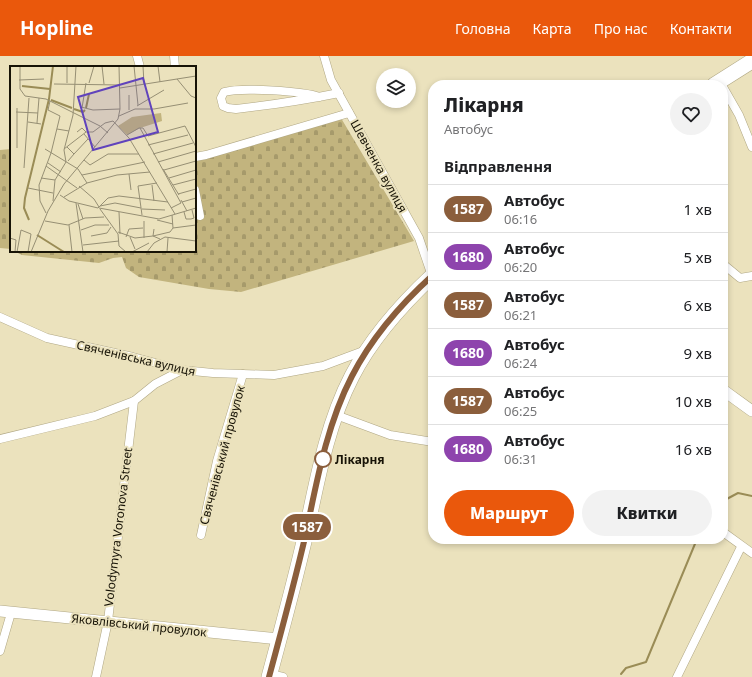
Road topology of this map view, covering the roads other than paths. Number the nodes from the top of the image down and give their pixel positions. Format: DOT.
graph roads {
  1 [pos="137,56"];
  2 [pos="174,56"];
  3 [pos="324,56"];
  4 [pos="752,61"];
  5 [pos="140,66"];
  6 [pos="175,66"];
  7 [pos="727,80"];
  8 [pos="339,93"];
  9 [pos="320,97"];
  10 [pos="728,98"];
  11 [pos="349,113"];
  12 [pos="752,147"];
  13 [pos="196,157"];
  14 [pos="196,195"];
  15 [pos="200,216"];
  16 [pos="428,265"];
  17 [pos="728,268"];
  18 [pos="752,276"];
  19 [pos="428,281"];
  20 [pos="0,317"];
  21 [pos="368,349"];
  22 [pos="182,370"];
  23 [pos="243,374"];
  24 [pos="728,394"];
  25 [pos="134,401"];
  26 [pos="752,411"];
  27 [pos="336,415"];
  28 [pos="0,439"];
  29 [pos="428,441"];
  30 [pos="200,535"];
  31 [pos="728,536"];
  32 [pos="741,546"];
  33 [pos="752,554"];
  34 [pos="5,612"];
  35 [pos="108,621"];
  36 [pos="279,639"];
  37 [pos="0,651"];
  38 [pos="274,676"];
  39 [pos="96,677"];
  40 [pos="677,677"];
  1 -- 5 [label="street"];
  2 -- 6 [label="street"];
  3 -- 8 [label="street, Шевченка вулиця"];
  4 -- 7 [label="highway"];
  8 -- 9 [label="street"];
  8 -- 11 [label="street, Шевченка вулиця"];
  9 -- 9 [label="street"];
  10 -- 12 [label="street"];
  11 -- 13 [label="street"];
  11 -- 16 [label="street, Шевченка вулиця"];
  14 -- 15 [label="street"];
  17 -- 18 [label="street"];
  19 -- 21 [label="highway"];
  20 -- 22 [label="street, Свяченівська вулиця"];
  21 -- 23 [label="street, Свяченівська вулиця"];
  21 -- 27 [label="highway"];
  22 -- 23 [label="street, Свяченівська вулиця"];
  22 -- 25 [label="street"];
  23 -- 30 [label="street, Свяченівський провулок"];
  24 -- 26 [label="street"];
  25 -- 28 [label="street"];
  25 -- 35 [label="street, Volodymyra Voronova Street"];
  27 -- 29 [label="street"];
  27 -- 36 [label="highway"];
  31 -- 32 [label="street"];
  32 -- 33 [label="street"];
  32 -- 40 [label="street"];
  34 -- 35 [label="street, Яковлівський провулок"];
  34 -- 37 [label="street"];
  35 -- 36 [label="street, Яковлівський провулок"];
  35 -- 39 [label="street, Volodymyra Voronova Street"];
  36 -- 38 [label="highway"];
}
